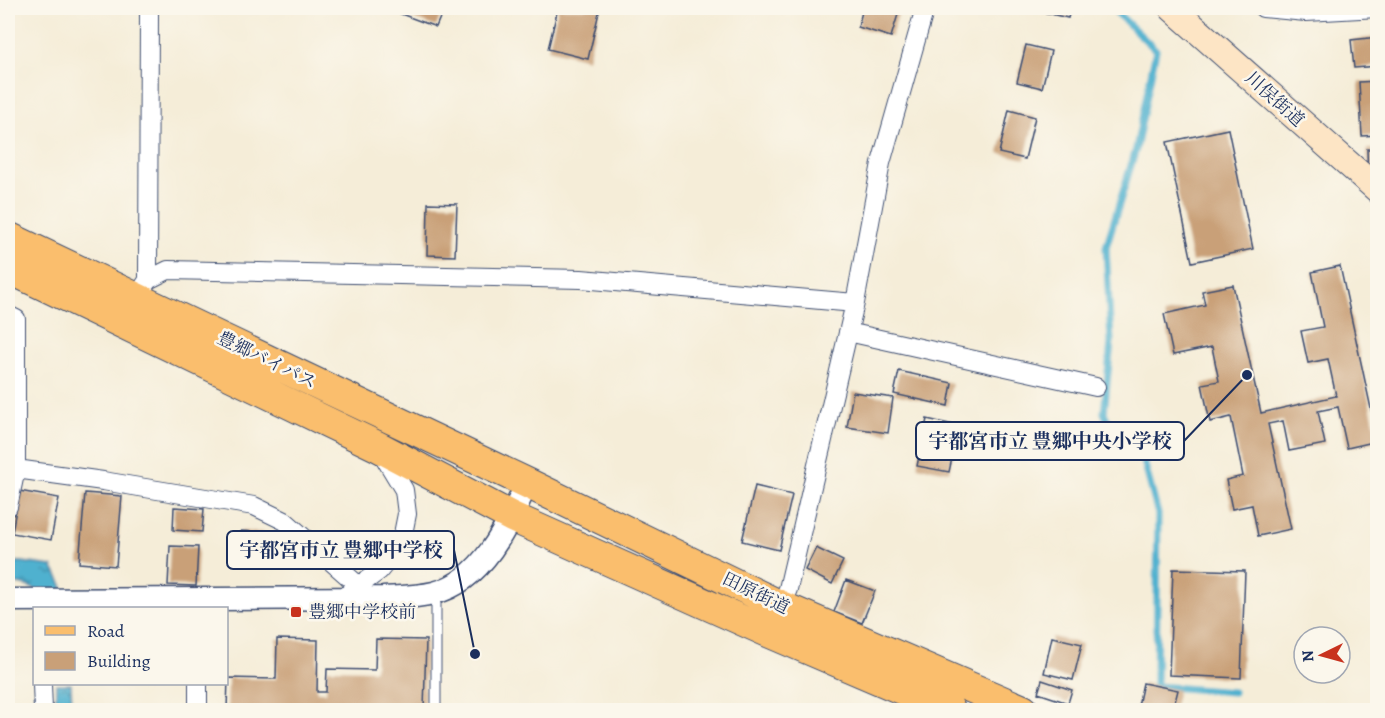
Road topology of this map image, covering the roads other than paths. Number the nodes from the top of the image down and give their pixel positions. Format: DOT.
graph roads {
  1 [pos="149,8"];
  2 [pos="925,8"];
  3 [pos="1172,8"];
  4 [pos="1263,8"];
  5 [pos="1377,8"];
  6 [pos="1377,190"];
  7 [pos="8,237"];
  8 [pos="8,268"];
  9 [pos="142,288"];
  10 [pos="855,303"];
  11 [pos="8,315"];
  12 [pos="122,324"];
  13 [pos="848,332"];
  14 [pos="1096,387"];
  15 [pos="377,446"];
  16 [pos="16,469"];
  17 [pos="527,483"];
  18 [pos="8,507"];
  19 [pos="512,517"];
  20 [pos="351,592"];
  21 [pos="436,592"];
  22 [pos="8,600"];
  23 [pos="40,604"];
  24 [pos="199,604"];
  25 [pos="781,606"];
  26 [pos="768,632"];
  27 [pos="42,685"];
  28 [pos="198,685"];
  29 [pos="43,711"];
  30 [pos="198,711"];
  31 [pos="436,711"];
  32 [pos="950,711"];
  33 [pos="1023,711"];
  1 -- 9 [label="street"];
  2 -- 10 [label="street"];
  3 -- 6 [label="main road, 川俣街道"];
  4 -- 5 [label="street"];
  7 -- 9 [label="main road, 豊郷バイパス"];
  8 -- 12 [label="main road, 豊郷バイパス"];
  9 -- 10 [label="street"];
  9 -- 12 [label="street"];
  9 -- 17 [label="main road, 豊郷バイパス"];
  10 -- 13 [label="street"];
  11 -- 16 [label="street"];
  12 -- 15 [label="main road, 豊郷バイパス"];
  13 -- 14 [label="street"];
  13 -- 25 [label="street"];
  15 -- 19 [label="main road, 豊郷バイパス"];
  15 -- 20 [label="street"];
  16 -- 18 [label="street"];
  16 -- 20 [label="street"];
  17 -- 19 [label="street"];
  17 -- 25 [label="main road, 田原街道"];
  19 -- 21 [label="street"];
  19 -- 26 [label="main road, 田原街道"];
  20 -- 21 [label="street"];
  20 -- 24 [label="street"];
  21 -- 31 [label="lane"];
  22 -- 23 [label="street"];
  23 -- 24 [label="street"];
  25 -- 26 [label="street"];
  25 -- 33 [label="main road, 田原街道"];
  26 -- 32 [label="main road, 田原街道"];
  27 -- 29 [label="street"];
  28 -- 30 [label="street"];
}
